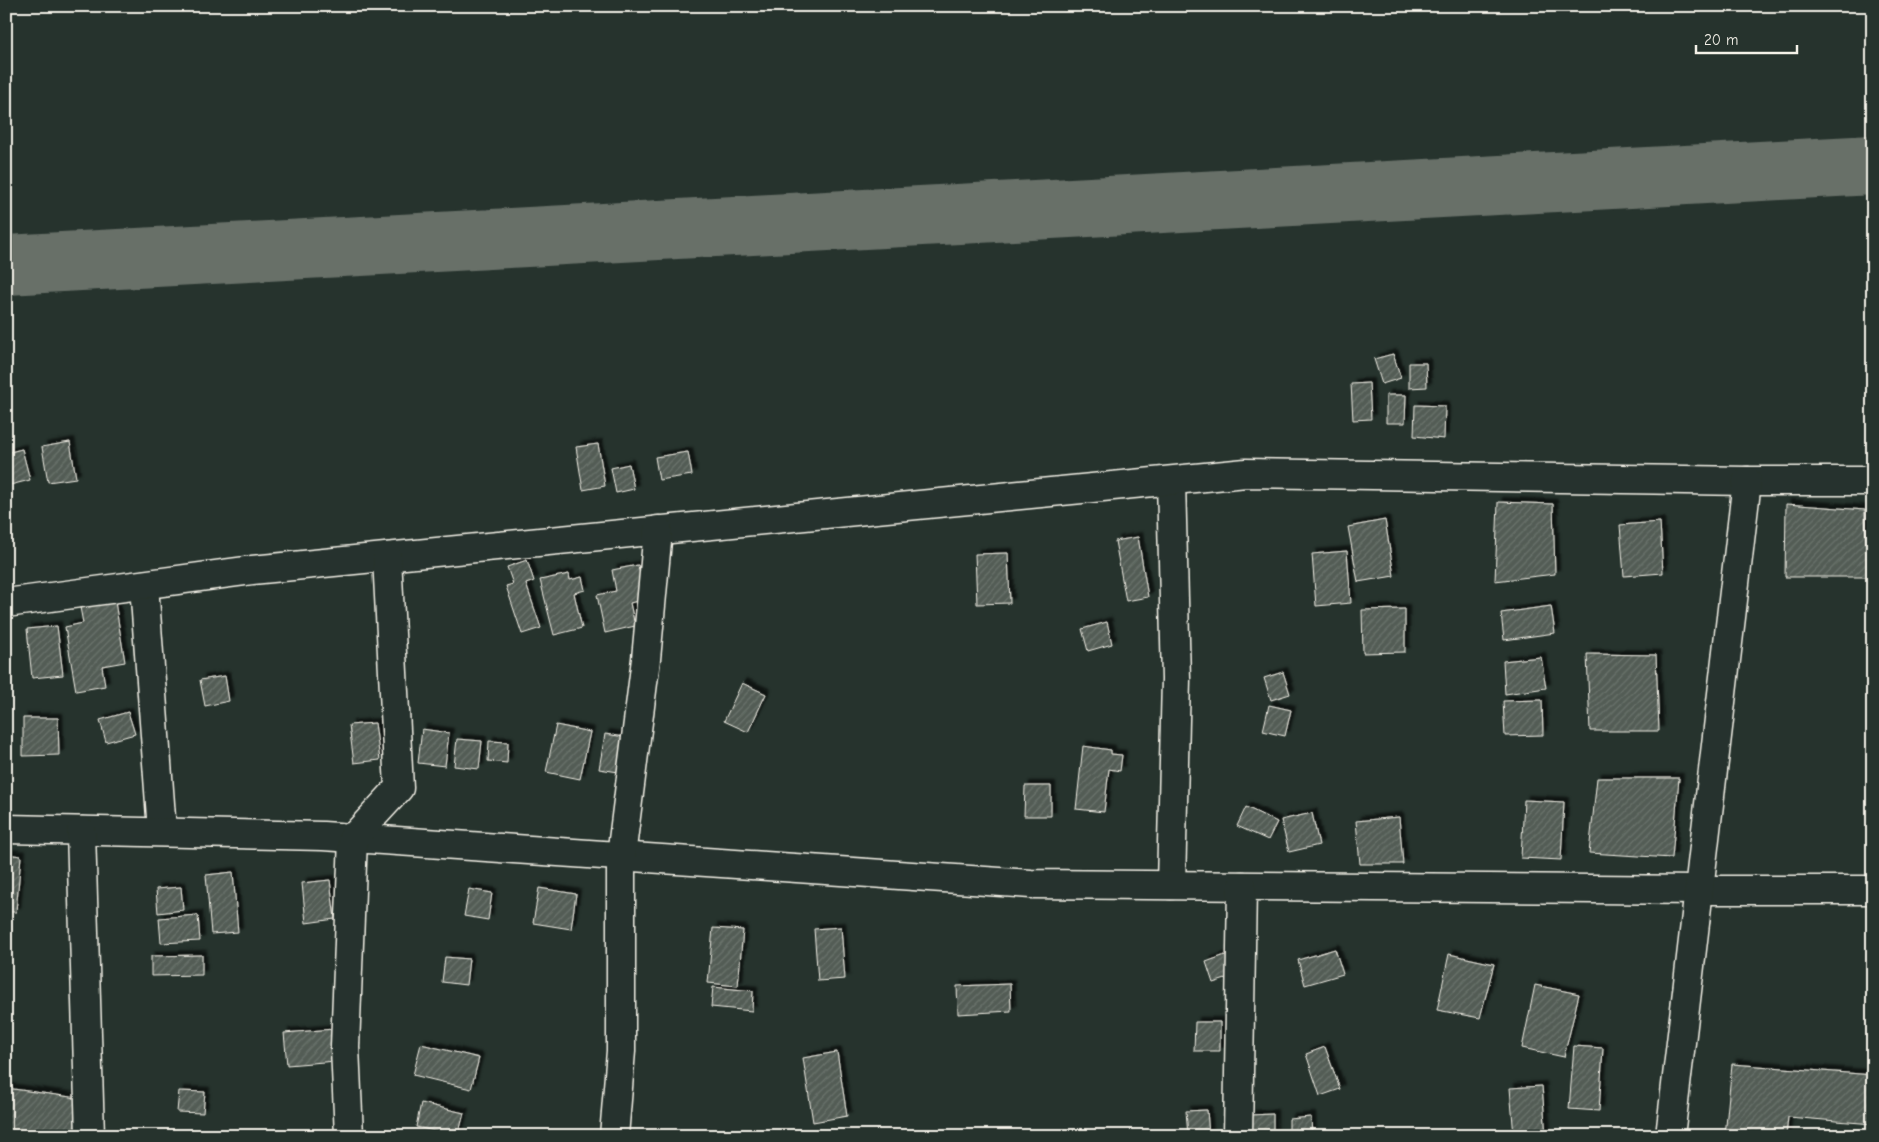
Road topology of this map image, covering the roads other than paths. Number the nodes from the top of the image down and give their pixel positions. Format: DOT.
graph roads {
  1 [pos="1171,481"];
  2 [pos="1747,481"];
  3 [pos="1873,481"];
  4 [pos="658,530"];
  5 [pos="387,556"];
  6 [pos="144,585"];
  7 [pos="6,603"];
  8 [pos="6,829"];
  9 [pos="81,831"];
  10 [pos="162,831"];
  11 [pos="353,838"];
  12 [pos="621,856"];
  13 [pos="1171,885"];
  14 [pos="1242,886"];
  15 [pos="1699,890"];
  16 [pos="1873,890"];
  17 [pos="90,1136"];
  18 [pos="349,1136"];
  19 [pos="614,1136"];
  20 [pos="1238,1136"];
  21 [pos="1670,1136"];
  1 -- 2 [label="street"];
  1 -- 4 [label="street"];
  1 -- 13 [label="street"];
  2 -- 3 [label="street"];
  2 -- 15 [label="street"];
  4 -- 5 [label="street"];
  4 -- 12 [label="street"];
  5 -- 6 [label="street"];
  5 -- 11 [label="street"];
  6 -- 7 [label="street"];
  6 -- 10 [label="street"];
  8 -- 9 [label="street"];
  9 -- 10 [label="street"];
  9 -- 17 [label="street"];
  10 -- 11 [label="street"];
  11 -- 12 [label="street"];
  11 -- 18 [label="street"];
  12 -- 13 [label="street"];
  12 -- 19 [label="street"];
  13 -- 14 [label="street"];
  14 -- 15 [label="street"];
  14 -- 20 [label="street"];
  15 -- 16 [label="street"];
  15 -- 21 [label="street"];
}
